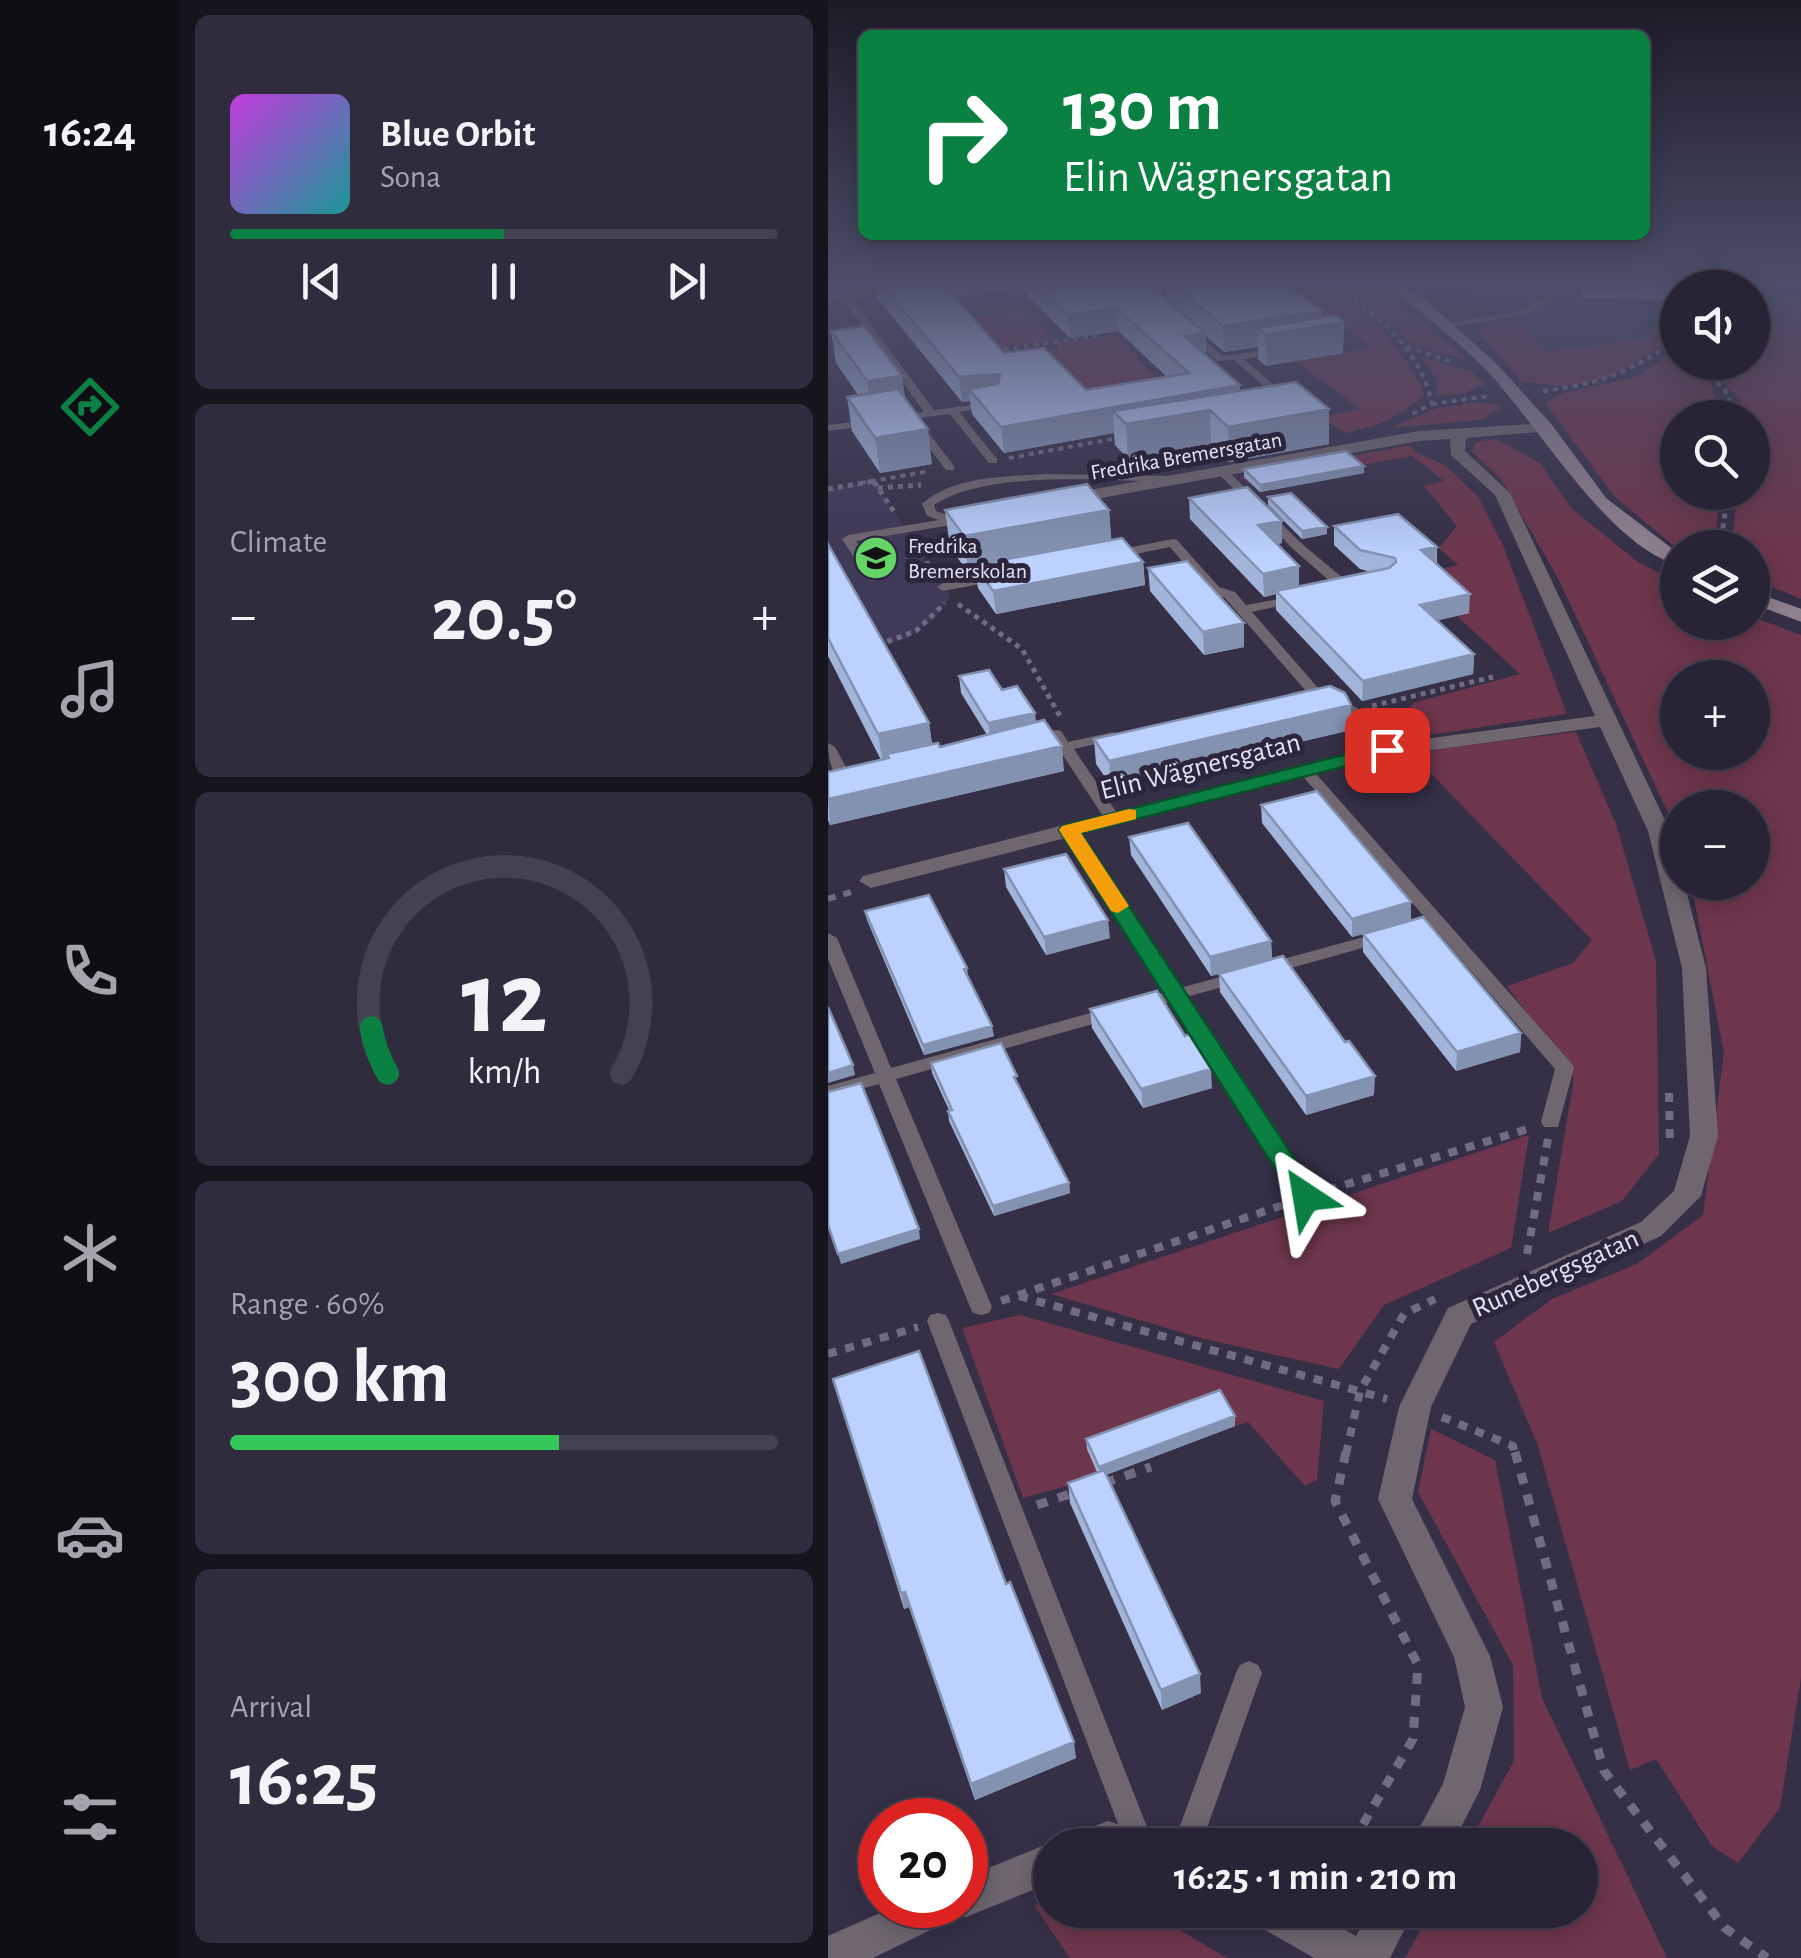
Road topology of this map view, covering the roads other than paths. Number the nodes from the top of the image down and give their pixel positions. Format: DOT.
graph roads {
  1 [pos="901,373"];
  2 [pos="1256,373"];
  3 [pos="1495,373"];
  4 [pos="996,403"];
  5 [pos="952,410"];
  6 [pos="1277,411"];
  7 [pos="931,414"];
  8 [pos="912,417"];
  9 [pos="828,428"];
  10 [pos="1546,428"];
  11 [pos="1458,434"];
  12 [pos="993,460"];
  13 [pos="950,468"];
  14 [pos="1222,471"];
  15 [pos="1173,480"];
  16 [pos="1045,504"];
  17 [pos="1660,550"];
  18 [pos="1096,558"];
  19 [pos="1020,573"];
  20 [pos="1329,573"];
  21 [pos="1348,575"];
  22 [pos="873,578"];
  23 [pos="943,588"];
  24 [pos="1328,591"];
  25 [pos="1311,595"];
  26 [pos="1770,604"];
  27 [pos="1242,610"];
  28 [pos="1802,616"];
  29 [pos="1314,692"];
  30 [pos="1275,700"];
  31 [pos="1608,720"];
  32 [pos="1122,734"];
  33 [pos="1060,740"];
  34 [pos="1018,742"];
  35 [pos="828,747"];
  36 [pos="1387,750"];
  37 [pos="1305,770"];
  38 [pos="864,776"];
  39 [pos="845,780"];
  40 [pos="828,784"];
  41 [pos="1113,819"];
  42 [pos="1069,830"];
  43 [pos="871,881"];
  44 [pos="1438,922"];
  45 [pos="828,938"];
  46 [pos="1176,995"];
  47 [pos="885,1076"];
  48 [pos="828,1092"];
  49 [pos="1551,1122"];
  50 [pos="1306,1197"];
  51 [pos="980,1308"];
  52 [pos="938,1320"];
  53 [pos="1249,1672"];
  54 [pos="1133,1828"];
  55 [pos="1193,1828"];
  56 [pos="1440,1828"];
  57 [pos="1033,1870"];
  58 [pos="988,1888"];
  59 [pos="893,1928"];
  60 [pos="1301,1928"];
  61 [pos="1384,1928"];
  62 [pos="828,1956"];
  63 [pos="1355,1958"];
  64 [pos="1366,1958"];
  1 -- 7 [label="lane"];
  2 -- 6 [label="lane"];
  3 -- 10 [label="main road"];
  4 -- 5 [label="lane"];
  5 -- 7 [label="lane"];
  5 -- 12 [label="lane"];
  7 -- 8 [label="lane"];
  8 -- 9 [label="lane"];
  8 -- 13 [label="lane"];
  10 -- 11 [label="street, Fredrika Bremersgatan"];
  10 -- 17 [label="main road"];
  11 -- 14 [label="street, Fredrika Bremersgatan"];
  11 -- 31 [label="street, Runebergsgatan"];
  14 -- 15 [label="street, Fredrika Bremersgatan"];
  14 -- 20 [label="lane"];
  15 -- 16 [label="street, Fredrika Bremersgatan"];
  15 -- 22 [label="lane"];
  18 -- 27 [label="lane"];
  19 -- 23 [label="lane"];
  20 -- 21 [label="lane"];
  20 -- 24 [label="lane"];
  25 -- 27 [label="lane"];
  26 -- 28 [label="main road"];
  27 -- 29 [label="lane"];
  29 -- 30 [label="lane"];
  29 -- 36 [label="lane"];
  31 -- 36 [label="street, Elin Wägnersgatan"];
  31 -- 56 [label="street, Runebergsgatan"];
  32 -- 33 [label="lane"];
  33 -- 34 [label="lane"];
  33 -- 41 [label="lane"];
  35 -- 39 [label="lane"];
  36 -- 37 [label="street, Elin Wägnersgatan"];
  37 -- 41 [label="street, Elin Wägnersgatan"];
  37 -- 44 [label="lane"];
  38 -- 39 [label="lane"];
  39 -- 40 [label="lane"];
  41 -- 42 [label="street, Elin Wägnersgatan"];
  42 -- 43 [label="street, Elin Wägnersgatan"];
  42 -- 46 [label="lane"];
  44 -- 46 [label="lane"];
  44 -- 49 [label="lane"];
  45 -- 47 [label="lane"];
  46 -- 47 [label="lane"];
  46 -- 50 [label="lane"];
  47 -- 48 [label="lane"];
  47 -- 51 [label="lane"];
  52 -- 54 [label="lane"];
  53 -- 55 [label="lane"];
  57 -- 58 [label="street"];
  59 -- 62 [label="street"];
  60 -- 63 [label="street"];
  61 -- 64 [label="street"];
}
